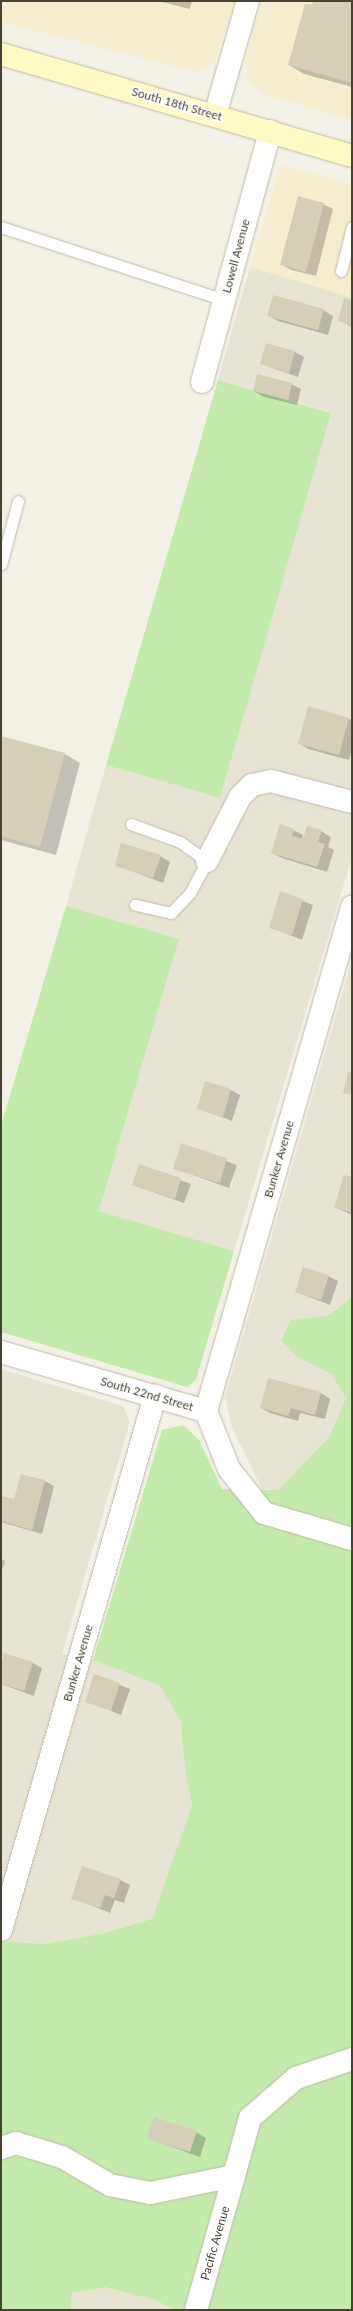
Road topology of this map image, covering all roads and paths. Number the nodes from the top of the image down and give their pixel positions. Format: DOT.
graph roads {
  1 [pos="248,1"];
  2 [pos="1,54"];
  3 [pos="215,115"];
  4 [pos="270,131"];
  5 [pos="352,156"];
  6 [pos="1,227"];
  7 [pos="352,227"];
  8 [pos="341,271"];
  9 [pos="224,300"];
  10 [pos="202,382"];
  11 [pos="18,501"];
  12 [pos="4,539"];
  13 [pos="1,564"];
  14 [pos="352,802"];
  15 [pos="131,824"];
  16 [pos="207,861"];
  17 [pos="135,906"];
  18 [pos="352,907"];
  19 [pos="1,1352"];
  20 [pos="155,1396"];
  21 [pos="206,1411"];
  22 [pos="352,1539"];
  23 [pos="1,1930"];
  24 [pos="352,2058"];
  25 [pos="1,2148"];
  26 [pos="234,2176"];
  27 [pos="196,2310"];
  1 -- 3 [label="street"];
  2 -- 3 [label="main road, South 18th Street"];
  3 -- 4 [label="main road, South 18th Street"];
  4 -- 5 [label="main road, South 18th Street"];
  4 -- 9 [label="street, Lowell Avenue"];
  6 -- 9 [label="lane"];
  7 -- 8 [label="lane"];
  9 -- 10 [label="street, Lowell Avenue"];
  11 -- 12 [label="lane"];
  12 -- 13 [label="lane"];
  14 -- 16 [label="street"];
  15 -- 16 [label="lane"];
  16 -- 17 [label="lane"];
  18 -- 21 [label="street, Bunker Avenue"];
  19 -- 20 [label="street, South 22nd Street"];
  20 -- 21 [label="street, South 22nd Street"];
  20 -- 23 [label="street, Bunker Avenue"];
  21 -- 22 [label="street, South 22nd Street"];
  24 -- 26 [label="street, Pacific Avenue"];
  25 -- 26 [label="street"];
  26 -- 27 [label="street, Pacific Avenue"];
}
